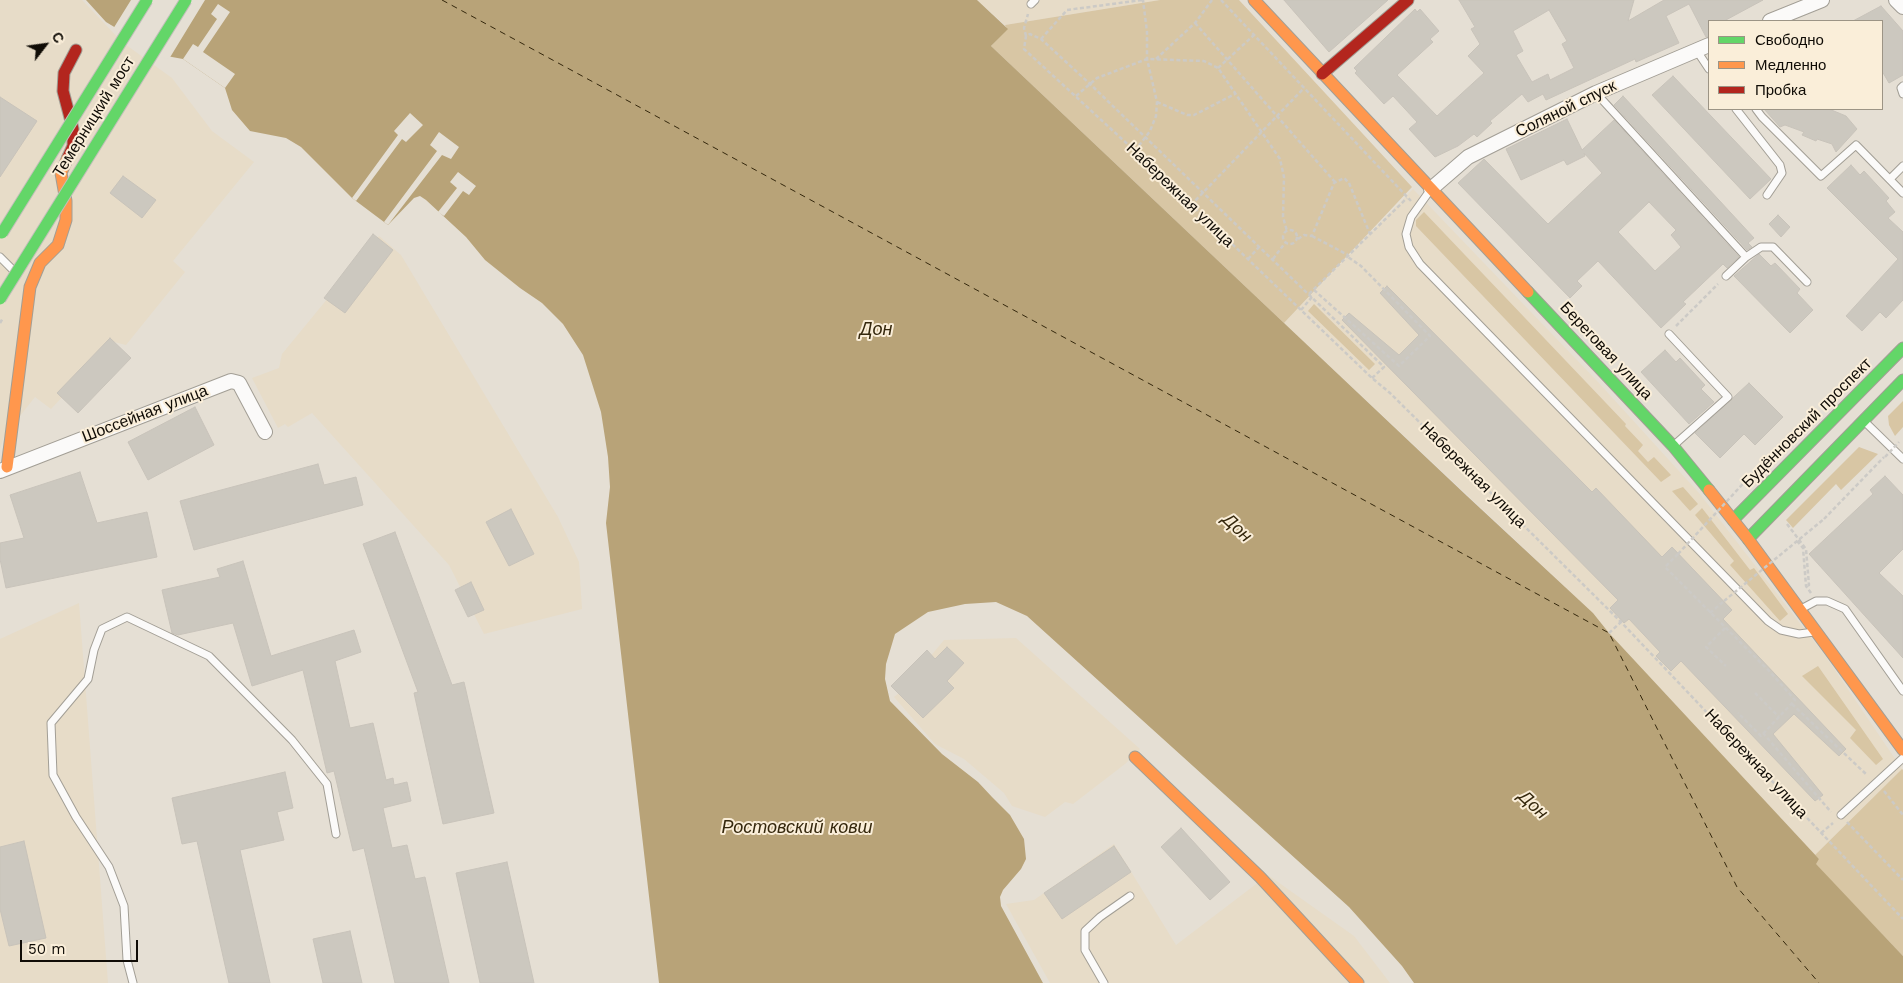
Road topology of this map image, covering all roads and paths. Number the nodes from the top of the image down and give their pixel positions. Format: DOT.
graph roads {
  1 [pos="147,0"];
  2 [pos="186,0"];
  3 [pos="1143,0"];
  4 [pos="1212,0"];
  5 [pos="1222,0"];
  6 [pos="1254,0"];
  7 [pos="1408,0"];
  8 [pos="1822,0"];
  9 [pos="1896,0"];
  10 [pos="1033,2"];
  11 [pos="1903,7"];
  12 [pos="1772,20"];
  13 [pos="1195,23"];
  14 [pos="1254,35"];
  15 [pos="1026,36"];
  16 [pos="1041,39"];
  17 [pos="1703,48"];
  18 [pos="76,50"];
  19 [pos="1148,59"];
  20 [pos="1229,59"];
  21 [pos="1155,60"];
  22 [pos="1708,66"];
  23 [pos="1218,68"];
  24 [pos="1322,74"];
  25 [pos="1089,83"];
  26 [pos="1903,86"];
  27 [pos="1304,88"];
  28 [pos="1596,93"];
  29 [pos="1236,94"];
  30 [pos="1903,94"];
  31 [pos="1076,96"];
  32 [pos="1156,102"];
  33 [pos="1737,110"];
  34 [pos="1757,110"];
  35 [pos="1277,114"];
  36 [pos="1261,131"];
  37 [pos="1146,138"];
  38 [pos="1135,151"];
  39 [pos="1903,166"];
  40 [pos="1890,180"];
  41 [pos="1335,182"];
  42 [pos="1431,189"];
  43 [pos="1203,192"];
  44 [pos="1903,193"];
  45 [pos="1767,195"];
  46 [pos="1407,198"];
  47 [pos="1191,205"];
  48 [pos="1418,208"];
  49 [pos="1287,231"];
  50 [pos="2,234"];
  51 [pos="1370,234"];
  52 [pos="1312,236"];
  53 [pos="1298,239"];
  54 [pos="1285,243"];
  55 [pos="1260,246"];
  56 [pos="1348,256"];
  57 [pos="0,257"];
  58 [pos="1746,257"];
  59 [pos="1248,259"];
  60 [pos="1273,259"];
  61 [pos="1726,276"];
  62 [pos="1807,282"];
  63 [pos="30,286"];
  64 [pos="1314,290"];
  65 [pos="1711,291"];
  66 [pos="1309,294"];
  67 [pos="1312,297"];
  68 [pos="0,299"];
  69 [pos="1301,310"];
  70 [pos="1669,334"];
  71 [pos="1903,348"];
  72 [pos="1372,378"];
  73 [pos="1903,380"];
  74 [pos="1863,420"];
  75 [pos="265,432"];
  76 [pos="1899,442"];
  77 [pos="1673,446"];
  78 [pos="1903,459"];
  79 [pos="1764,461"];
  80 [pos="4,469"];
  81 [pos="1733,520"];
  82 [pos="1786,521"];
  83 [pos="1748,539"];
  84 [pos="1797,540"];
  85 [pos="1801,610"];
  86 [pos="1710,613"];
  87 [pos="1620,622"];
  88 [pos="1725,628"];
  89 [pos="1817,632"];
  90 [pos="1609,633"];
  91 [pos="1726,666"];
  92 [pos="1903,690"];
  93 [pos="1755,693"];
  94 [pos="1792,704"];
  95 [pos="1738,713"];
  96 [pos="1779,717"];
  97 [pos="1763,734"];
  98 [pos="1903,749"];
  99 [pos="1135,758"];
  100 [pos="1903,758"];
  101 [pos="1859,768"];
  102 [pos="1877,782"];
  103 [pos="1831,812"];
  104 [pos="1841,815"];
  105 [pos="1903,815"];
  106 [pos="1821,833"];
  107 [pos="336,834"];
  108 [pos="1903,880"];
  109 [pos="1130,896"];
  110 [pos="1902,917"];
  111 [pos="133,983"];
  112 [pos="1104,983"];
  113 [pos="1358,983"];
  1 -- 50 [label="main road, Темерницкий мост, bridge"];
  2 -- 68 [label="main road, Темерницкий мост, bridge"];
  3 -- 16 [label="path"];
  3 -- 19 [label="path"];
  4 -- 13 [label="path"];
  5 -- 14 [label="path"];
  6 -- 24 [label="main road, Береговая улица"];
  7 -- 24 [label="main road"];
  8 -- 12 [label="street"];
  9 -- 11 [label="street"];
  10 -- 15 [label="path"];
  13 -- 20 [label="path"];
  13 -- 21 [label="path"];
  14 -- 20 [label="path"];
  14 -- 27 [label="path"];
  15 -- 16 [label="path"];
  15 -- 31 [label="path, Набережная улица"];
  16 -- 25 [label="path"];
  17 -- 22 [label="lane"];
  17 -- 28 [label="street, Соляной спуск"];
  18 -- 63 [label="main road"];
  19 -- 21 [label="path"];
  19 -- 25 [label="path"];
  19 -- 32 [label="path"];
  20 -- 23 [label="path"];
  20 -- 35 [label="path"];
  21 -- 23 [label="path"];
  23 -- 29 [label="path"];
  24 -- 42 [label="main road, Береговая улица"];
  25 -- 31 [label="path"];
  25 -- 37 [label="path"];
  26 -- 30 [label="lane"];
  27 -- 35 [label="path"];
  27 -- 46 [label="path"];
  28 -- 42 [label="street, Соляной спуск"];
  28 -- 58 [label="lane"];
  29 -- 32 [label="path"];
  29 -- 36 [label="path"];
  31 -- 38 [label="path, Набережная улица"];
  32 -- 37 [label="path"];
  33 -- 45 [label="lane"];
  34 -- 40 [label="lane"];
  35 -- 36 [label="path"];
  35 -- 41 [label="path"];
  36 -- 43 [label="path"];
  36 -- 49 [label="path"];
  37 -- 38 [label="path"];
  37 -- 43 [label="path"];
  38 -- 47 [label="path, Набережная улица"];
  39 -- 40 [label="lane"];
  40 -- 44 [label="lane"];
  41 -- 51 [label="path"];
  41 -- 52 [label="path"];
  42 -- 48 [label="lane"];
  42 -- 77 [label="main road, Береговая улица"];
  43 -- 47 [label="path"];
  43 -- 55 [label="path"];
  46 -- 48 [label="path"];
  46 -- 51 [label="path"];
  47 -- 59 [label="path, Набережная улица"];
  48 -- 89 [label="lane"];
  49 -- 53 [label="path"];
  49 -- 54 [label="path"];
  51 -- 56 [label="path"];
  52 -- 53 [label="path"];
  52 -- 56 [label="path"];
  53 -- 54 [label="path"];
  54 -- 60 [label="path"];
  55 -- 59 [label="path"];
  55 -- 60 [label="path"];
  56 -- 64 [label="path"];
  56 -- 64 [label="path"];
  57 -- 63 [label="lane"];
  58 -- 61 [label="lane"];
  58 -- 62 [label="lane"];
  59 -- 69 [label="path, Набережная улица"];
  60 -- 66 [label="path"];
  63 -- 80 [label="main road"];
  64 -- 66 [label="path"];
  65 -- 70 [label="path"];
  66 -- 67 [label="path"];
  67 -- 69 [label="path"];
  67 -- 72 [label="path"];
  69 -- 72 [label="path, Набережная улица"];
  70 -- 77 [label="lane"];
  71 -- 81 [label="main road, Будённовский проспект"];
  72 -- 87 [label="path, Набережная улица"];
  73 -- 74 [label="main road"];
  74 -- 78 [label="lane"];
  74 -- 83 [label="main road"];
  75 -- 80 [label="street, Шоссейная улица"];
  76 -- 84 [label="path, bridge"];
  77 -- 81 [label="main road, Береговая улица"];
  79 -- 86 [label="path, bridge"];
  81 -- 83 [label="main road, Береговая улица"];
  82 -- 84 [label="path"];
  83 -- 85 [label="main road, Береговая улица"];
  84 -- 86 [label="path, bridge"];
  85 -- 89 [label="main road, Береговая улица"];
  85 -- 92 [label="lane"];
  86 -- 88 [label="path"];
  87 -- 90 [label="path"];
  87 -- 106 [label="path, Набережная улица"];
  88 -- 91 [label="path"];
  88 -- 94 [label="path"];
  89 -- 98 [label="main road, Береговая улица"];
  93 -- 96 [label="path"];
  94 -- 96 [label="path"];
  94 -- 101 [label="path"];
  95 -- 97 [label="path"];
  96 -- 97 [label="path"];
  97 -- 103 [label="path"];
  99 -- 113 [label="main road"];
  100 -- 102 [label="lane"];
  102 -- 104 [label="lane"];
  102 -- 105 [label="path"];
  104 -- 106 [label="path"];
  104 -- 108 [label="path"];
  106 -- 110 [label="path, Набережная улица"];
  107 -- 111 [label="lane"];
  109 -- 112 [label="lane"];
}
